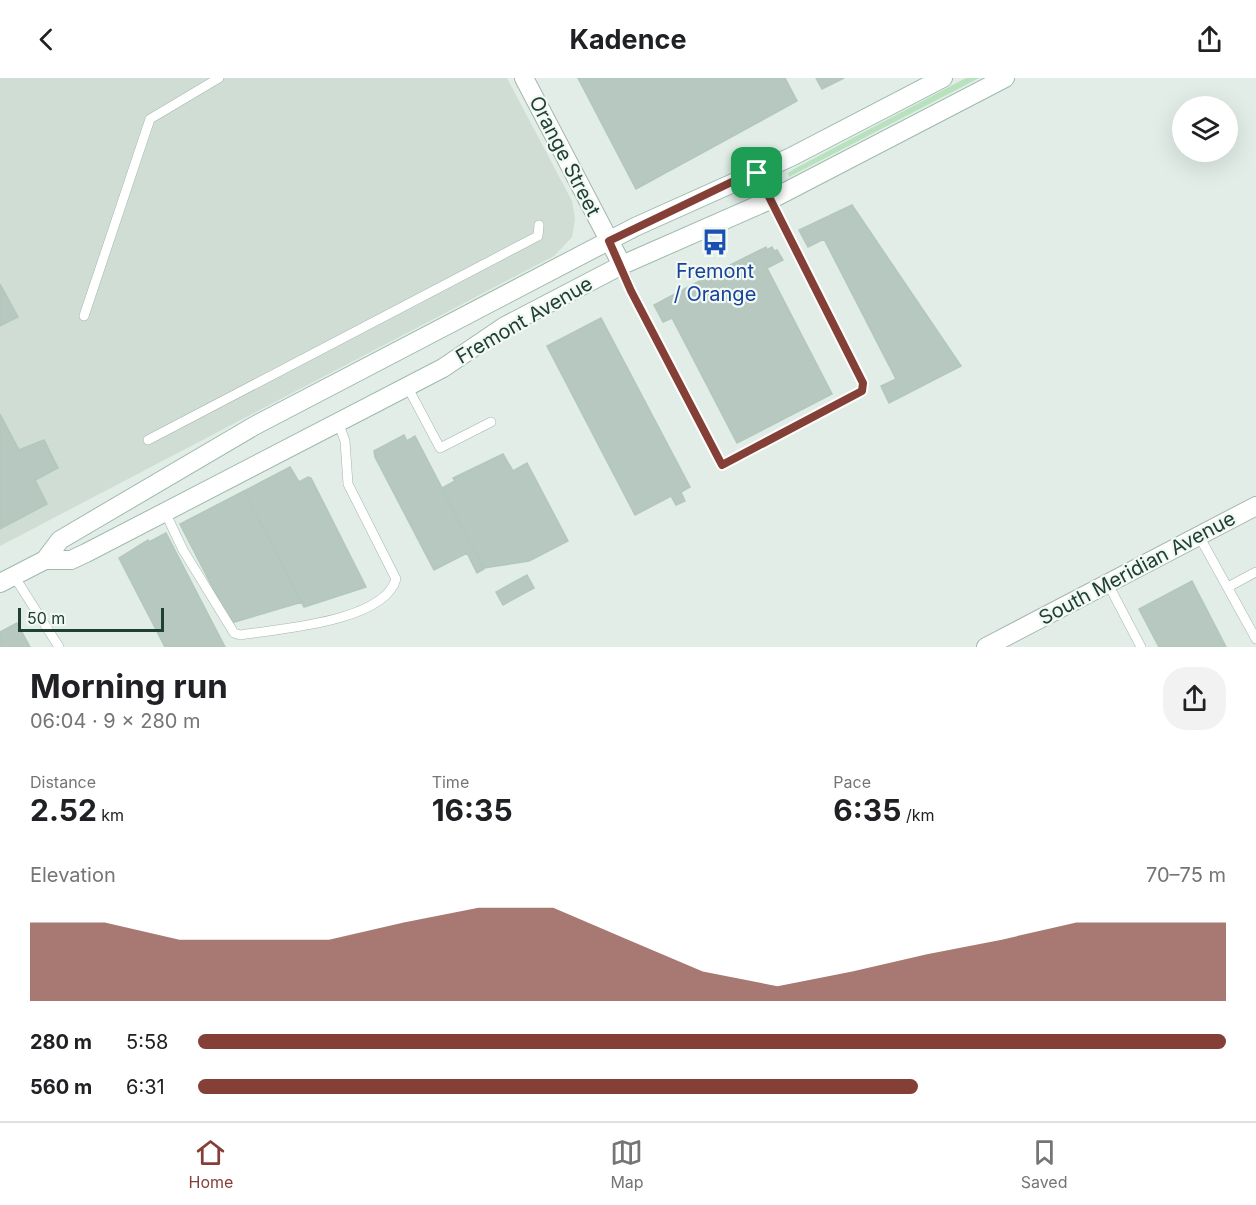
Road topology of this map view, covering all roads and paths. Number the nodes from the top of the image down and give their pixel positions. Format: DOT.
graph roads {
  1 [pos="219,78"];
  2 [pos="524,78"];
  3 [pos="943,78"];
  4 [pos="1005,78"];
  5 [pos="757,173"];
  6 [pos="770,200"];
  7 [pos="539,225"];
  8 [pos="609,241"];
  9 [pos="622,265"];
  10 [pos="84,316"];
  11 [pos="407,386"];
  12 [pos="338,422"];
  13 [pos="491,422"];
  14 [pos="148,441"];
  15 [pos="1256,506"];
  16 [pos="165,512"];
  17 [pos="1199,536"];
  18 [pos="45,560"];
  19 [pos="1256,572"];
  20 [pos="7,580"];
  21 [pos="1107,584"];
  22 [pos="1228,587"];
  23 [pos="1256,639"];
  24 [pos="59,647"];
  25 [pos="986,647"];
  26 [pos="1141,647"];
  1 -- 10 [label="lane"];
  2 -- 8 [label="main road, Orange Street"];
  3 -- 5 [label="main road, Fremont Avenue"];
  4 -- 6 [label="main road, Fremont Avenue"];
  5 -- 6 [label="lane"];
  5 -- 8 [label="main road, Fremont Avenue"];
  6 -- 9 [label="main road, Fremont Avenue"];
  6 -- 9 [label="lane"];
  7 -- 14 [label="lane"];
  8 -- 9 [label="main road, Orange Street"];
  8 -- 18 [label="main road, Fremont Avenue"];
  9 -- 11 [label="main road, Fremont Avenue"];
  11 -- 12 [label="main road, Fremont Avenue"];
  11 -- 13 [label="lane"];
  12 -- 16 [label="main road, Fremont Avenue"];
  12 -- 16 [label="lane"];
  15 -- 17 [label="main road, South Meridian Avenue"];
  16 -- 18 [label="main road, Fremont Avenue"];
  17 -- 21 [label="main road, South Meridian Avenue"];
  17 -- 22 [label="lane"];
  18 -- 20 [label="main road, Fremont Avenue"];
  19 -- 22 [label="lane"];
  20 -- 24 [label="lane"];
  21 -- 25 [label="main road, South Meridian Avenue"];
  21 -- 26 [label="lane"];
  22 -- 23 [label="lane"];
}
